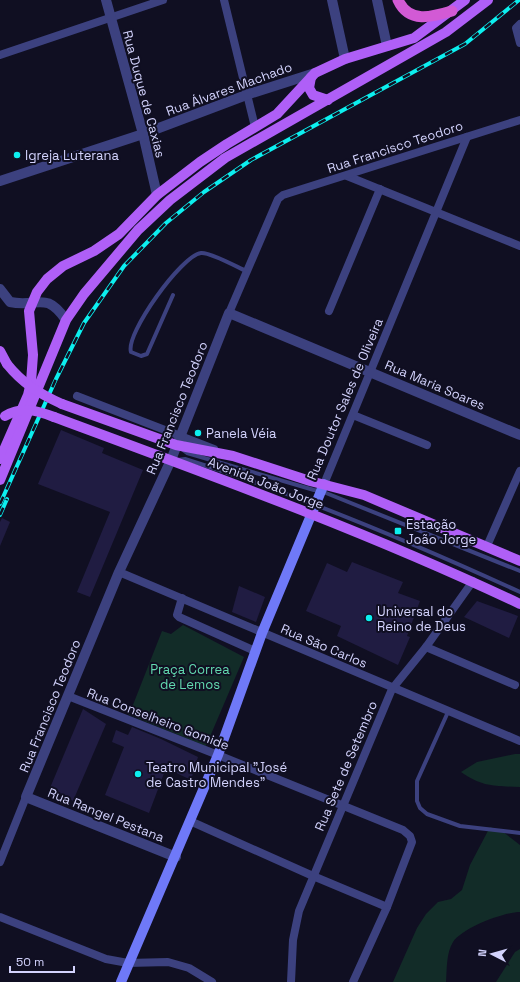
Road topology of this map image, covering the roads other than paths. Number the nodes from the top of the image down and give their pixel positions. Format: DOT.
graph roads {
  1 [pos="106,0"];
  2 [pos="163,0"];
  3 [pos="224,0"];
  4 [pos="332,0"];
  5 [pos="377,0"];
  6 [pos="398,0"];
  7 [pos="485,3"];
  8 [pos="459,5"];
  9 [pos="111,18"];
  10 [pos="520,24"];
  11 [pos="520,43"];
  12 [pos="387,46"];
  13 [pos="0,55"];
  14 [pos="345,59"];
  15 [pos="313,75"];
  16 [pos="249,94"];
  17 [pos="328,100"];
  18 [pos="520,120"];
  19 [pos="256,128"];
  20 [pos="143,134"];
  21 [pos="467,137"];
  22 [pos="347,176"];
  23 [pos="0,181"];
  24 [pos="380,189"];
  25 [pos="157,195"];
  26 [pos="435,212"];
  27 [pos="520,246"];
  28 [pos="246,271"];
  29 [pos="0,289"];
  30 [pos="173,295"];
  31 [pos="32,302"];
  32 [pos="329,311"];
  33 [pos="229,313"];
  34 [pos="66,320"];
  35 [pos="0,351"];
  36 [pos="372,372"];
  37 [pos="77,396"];
  38 [pos="353,415"];
  39 [pos="0,420"];
  40 [pos="520,435"];
  41 [pos="178,441"];
  42 [pos="427,445"];
  43 [pos="0,459"];
  44 [pos="171,460"];
  45 [pos="520,471"];
  46 [pos="0,480"];
  47 [pos="317,486"];
  48 [pos="315,504"];
  49 [pos="312,514"];
  50 [pos="487,546"];
  51 [pos="520,561"];
  52 [pos="520,571"];
  53 [pos="119,572"];
  54 [pos="473,582"];
  55 [pos="520,592"];
  56 [pos="182,598"];
  57 [pos="520,604"];
  58 [pos="262,633"];
  59 [pos="426,647"];
  60 [pos="255,651"];
  61 [pos="515,685"];
  62 [pos="392,689"];
  63 [pos="68,696"];
  64 [pos="448,712"];
  65 [pos="520,741"];
  66 [pos="218,754"];
  67 [pos="26,797"];
  68 [pos="343,804"];
  69 [pos="190,821"];
  70 [pos="520,833"];
  71 [pos="176,857"];
  72 [pos="0,862"];
  73 [pos="313,876"];
  74 [pos="387,907"];
  75 [pos="0,917"];
  76 [pos="128,963"];
  77 [pos="121,982"];
  78 [pos="212,982"];
  79 [pos="291,982"];
  80 [pos="353,982"];
  1 -- 9 [label="street, Rua Duque de Caxias"];
  2 -- 9 [label="street"];
  3 -- 16 [label="street"];
  4 -- 14 [label="street"];
  5 -- 12 [label="street"];
  6 -- 8 [label="highway"];
  7 -- 17 [label="main road"];
  8 -- 12 [label="main road, Rua Álvares Machado"];
  9 -- 13 [label="street"];
  9 -- 20 [label="street, Rua Duque de Caxias"];
  10 -- 11 [label="street"];
  12 -- 14 [label="main road, Rua Álvares Machado"];
  14 -- 15 [label="main road, Rua Álvares Machado"];
  15 -- 16 [label="street, Rua Álvares Machado"];
  15 -- 17 [label="main road"];
  15 -- 19 [label="main road"];
  16 -- 19 [label="street"];
  16 -- 20 [label="street, Rua Álvares Machado"];
  17 -- 34 [label="main road"];
  18 -- 21 [label="street, Rua Francisco Teodoro"];
  19 -- 25 [label="main road"];
  20 -- 23 [label="street, Rua Álvares Machado"];
  20 -- 25 [label="street, Rua Duque de Caxias"];
  21 -- 22 [label="street, Rua Francisco Teodoro"];
  21 -- 26 [label="street, Rua Doutor Sales de Oliveira"];
  22 -- 24 [label="street"];
  22 -- 28 [label="street, Rua Francisco Teodoro"];
  24 -- 26 [label="street"];
  24 -- 32 [label="street"];
  25 -- 31 [label="main road"];
  26 -- 27 [label="street"];
  26 -- 36 [label="street, Rua Doutor Sales de Oliveira"];
  28 -- 30 [label="lane"];
  28 -- 33 [label="street, Rua Francisco Teodoro"];
  29 -- 31 [label="street"];
  31 -- 34 [label="street"];
  31 -- 43 [label="main road"];
  33 -- 36 [label="street, Rua Maria Soares"];
  33 -- 41 [label="street, Rua Francisco Teodoro"];
  34 -- 46 [label="main road"];
  35 -- 41 [label="main road, Avenida João Jorge, bridge"];
  36 -- 38 [label="street, Rua Doutor Sales de Oliveira"];
  36 -- 40 [label="street, Rua Maria Soares"];
  37 -- 41 [label="street, Avenida João Jorge"];
  38 -- 42 [label="street"];
  38 -- 47 [label="street, Rua Doutor Sales de Oliveira"];
  39 -- 44 [label="main road, Avenida João Jorge, bridge"];
  41 -- 44 [label="street, Rua Francisco Teodoro"];
  41 -- 47 [label="main road, Avenida João Jorge"];
  41 -- 47 [label="lane"];
  44 -- 48 [label="lane"];
  44 -- 49 [label="main road, Avenida João Jorge"];
  44 -- 53 [label="street, Rua Francisco Teodoro"];
  45 -- 50 [label="street"];
  47 -- 48 [label="main road, Rua Doutor Sales de Oliveira"];
  47 -- 50 [label="main road, Avenida João Jorge"];
  47 -- 52 [label="lane"];
  48 -- 49 [label="main road, Rua Doutor Sales de Oliveira"];
  48 -- 55 [label="lane"];
  49 -- 54 [label="main road, Avenida João Jorge"];
  49 -- 58 [label="main road, Rua Doutor Sales de Oliveira"];
  50 -- 51 [label="main road, Avenida João Jorge"];
  53 -- 56 [label="street, Rua São Carlos"];
  53 -- 63 [label="street, Rua Francisco Teodoro"];
  54 -- 57 [label="main road, Avenida João Jorge"];
  54 -- 59 [label="street, Rua Sete de Setembro"];
  56 -- 58 [label="street, Rua São Carlos"];
  56 -- 60 [label="street"];
  58 -- 60 [label="main road, Rua Doutor Sales de Oliveira"];
  58 -- 62 [label="street, Rua São Carlos"];
  59 -- 61 [label="street"];
  59 -- 62 [label="street, Rua Sete de Setembro"];
  60 -- 66 [label="main road, Rua Doutor Sales de Oliveira"];
  62 -- 64 [label="street, Rua São Carlos"];
  62 -- 68 [label="street, Rua Sete de Setembro"];
  63 -- 66 [label="street, Rua Conselheiro Gomide"];
  63 -- 67 [label="street, Rua Francisco Teodoro"];
  64 -- 65 [label="street, Rua São Carlos"];
  64 -- 70 [label="lane"];
  66 -- 68 [label="street, Rua Conselheiro Gomide"];
  66 -- 69 [label="main road, Rua Doutor Sales de Oliveira"];
  67 -- 71 [label="street, Rua Rangel Pestana"];
  67 -- 72 [label="street, Rua Francisco Teodoro"];
  68 -- 73 [label="street, Rua Sete de Setembro"];
  68 -- 74 [label="street, Rua Conselheiro Gomide"];
  69 -- 71 [label="main road, Rua Doutor Sales de Oliveira"];
  69 -- 73 [label="street"];
  71 -- 76 [label="main road, Rua Doutor Sales de Oliveira"];
  73 -- 74 [label="street"];
  73 -- 79 [label="street, Rua Sete de Setembro"];
  74 -- 80 [label="street"];
  75 -- 76 [label="street"];
  76 -- 77 [label="main road, Rua Doutor Sales de Oliveira"];
  76 -- 78 [label="street"];
}
